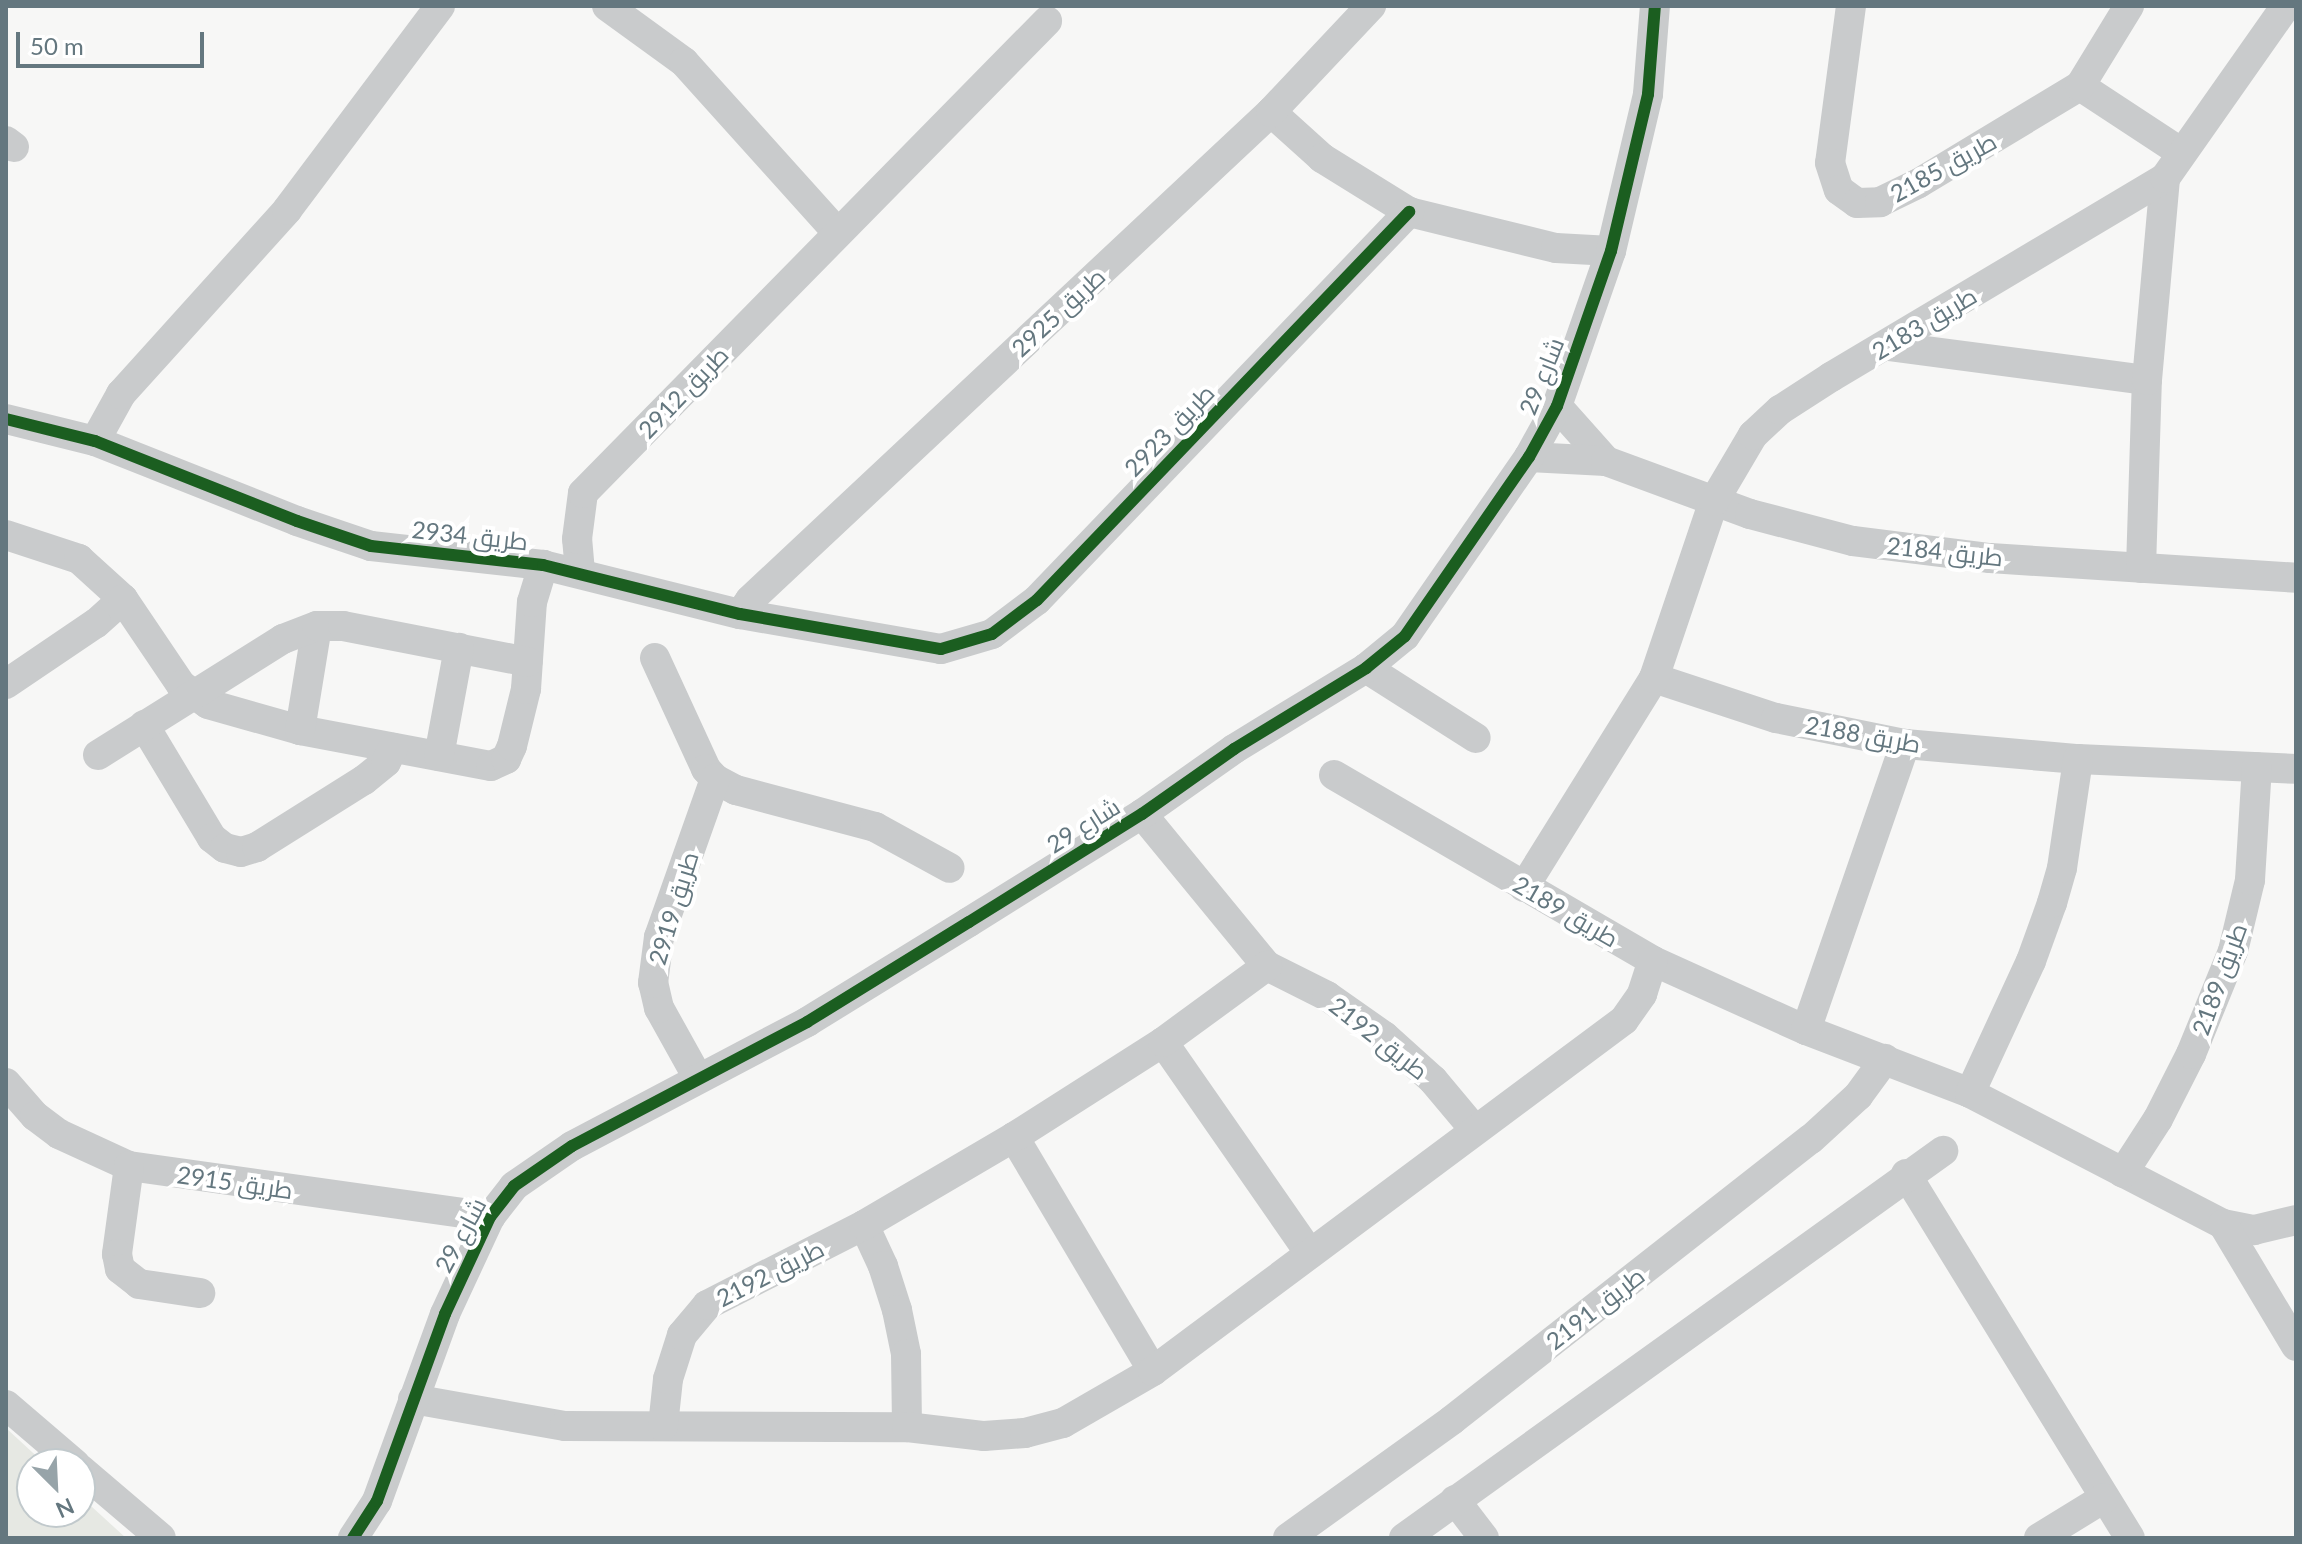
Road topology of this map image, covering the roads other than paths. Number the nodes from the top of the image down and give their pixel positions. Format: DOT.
graph roads {
  1 [pos="440,6"];
  2 [pos="607,6"];
  3 [pos="1371,6"];
  4 [pos="1655,6"];
  5 [pos="1851,6"];
  6 [pos="2129,6"];
  7 [pos="2286,6"];
  8 [pos="1047,21"];
  9 [pos="2080,86"];
  10 [pos="1271,112"];
  11 [pos="2174,166"];
  12 [pos="1409,212"];
  13 [pos="838,233"];
  14 [pos="1611,251"];
  15 [pos="1888,346"];
  16 [pos="2147,380"];
  17 [pos="1557,406"];
  18 [pos="6,419"];
  19 [pos="95,441"];
  20 [pos="1529,457"];
  21 [pos="1606,461"];
  22 [pos="1714,501"];
  23 [pos="6,535"];
  24 [pos="543,565"];
  25 [pos="2141,568"];
  26 [pos="580,572"];
  27 [pos="2296,578"];
  28 [pos="123,599"];
  29 [pos="740,614"];
  30 [pos="317,626"];
  31 [pos="459,648"];
  32 [pos="941,649"];
  33 [pos="655,658"];
  34 [pos="528,662"];
  35 [pos="1366,668"];
  36 [pos="1654,678"];
  37 [pos="6,684"];
  38 [pos="192,694"];
  39 [pos="144,725"];
  40 [pos="300,730"];
  41 [pos="1476,738"];
  42 [pos="1905,744"];
  43 [pos="393,748"];
  44 [pos="98,755"];
  45 [pos="439,756"];
  46 [pos="2078,759"];
  47 [pos="2257,767"];
  48 [pos="2296,769"];
  49 [pos="1334,775"];
  50 [pos="715,779"];
  51 [pos="1142,814"];
  52 [pos="950,868"];
  53 [pos="1524,887"];
  54 [pos="1653,961"];
  55 [pos="1267,966"];
  56 [pos="1806,1030"];
  57 [pos="1163,1042"];
  58 [pos="1885,1059"];
  59 [pos="698,1078"];
  60 [pos="6,1083"];
  61 [pos="1970,1093"];
  62 [pos="1475,1130"];
  63 [pos="1014,1137"];
  64 [pos="1943,1151"];
  65 [pos="129,1166"];
  66 [pos="2123,1173"];
  67 [pos="1906,1174"];
  68 [pos="490,1217"];
  69 [pos="2296,1220"];
  70 [pos="2223,1224"];
  71 [pos="864,1225"];
  72 [pos="1309,1252"];
  73 [pos="200,1293"];
  74 [pos="2296,1346"];
  75 [pos="1153,1371"];
  76 [pos="413,1399"];
  77 [pos="6,1405"];
  78 [pos="663,1426"];
  79 [pos="907,1427"];
  80 [pos="56,1448"];
  81 [pos="96,1483"];
  82 [pos="2104,1498"];
  83 [pos="1455,1500"];
  84 [pos="377,1501"];
  85 [pos="161,1538"];
  86 [pos="353,1538"];
  87 [pos="373,1538"];
  88 [pos="1288,1538"];
  89 [pos="1404,1538"];
  90 [pos="1484,1538"];
  91 [pos="2039,1538"];
  92 [pos="2130,1538"];
  1 -- 19 [label="street"];
  2 -- 13 [label="street"];
  3 -- 10 [label="street, طريق 2925"];
  4 -- 14 [label="street, شارع 29"];
  5 -- 9 [label="street, طريق 2185"];
  6 -- 9 [label="street, طريق 2185"];
  7 -- 11 [label="street, طريق 2183"];
  8 -- 13 [label="street, طريق 2912"];
  9 -- 11 [label="street"];
  10 -- 12 [label="street"];
  10 -- 29 [label="street, طريق 2925"];
  11 -- 15 [label="street, طريق 2183"];
  11 -- 16 [label="street"];
  12 -- 14 [label="street"];
  12 -- 32 [label="street, طريق 2923"];
  13 -- 26 [label="street, طريق 2912"];
  14 -- 17 [label="street, شارع 29"];
  15 -- 16 [label="street"];
  15 -- 22 [label="street, طريق 2183"];
  16 -- 25 [label="street"];
  17 -- 20 [label="street, شارع 29"];
  17 -- 21 [label="street, طريق 2184"];
  18 -- 19 [label="street, طريق 2934"];
  19 -- 24 [label="street, طريق 2934"];
  20 -- 21 [label="street, طريق 2184"];
  20 -- 35 [label="street, شارع 29"];
  21 -- 22 [label="street, طريق 2184"];
  22 -- 25 [label="street, طريق 2184"];
  22 -- 36 [label="street"];
  23 -- 28 [label="street"];
  24 -- 26 [label="street, طريق 2934"];
  24 -- 34 [label="street"];
  25 -- 27 [label="street, طريق 2184"];
  26 -- 29 [label="street, طريق 2934"];
  28 -- 37 [label="street"];
  28 -- 38 [label="street"];
  29 -- 32 [label="street, طريق 2934"];
  30 -- 31 [label="street"];
  30 -- 38 [label="street"];
  30 -- 40 [label="street"];
  31 -- 34 [label="street"];
  31 -- 45 [label="street"];
  33 -- 50 [label="street"];
  34 -- 45 [label="street"];
  35 -- 41 [label="street"];
  35 -- 51 [label="street, شارع 29"];
  36 -- 42 [label="street, طريق 2188"];
  36 -- 53 [label="street"];
  38 -- 39 [label="street"];
  38 -- 40 [label="street"];
  39 -- 43 [label="street"];
  39 -- 44 [label="street"];
  40 -- 43 [label="street"];
  42 -- 46 [label="street, طريق 2188"];
  42 -- 56 [label="street"];
  43 -- 45 [label="street"];
  46 -- 47 [label="street, طريق 2188"];
  46 -- 61 [label="street"];
  47 -- 48 [label="street, طريق 2188"];
  47 -- 66 [label="street, طريق 2189"];
  49 -- 53 [label="street, طريق 2189"];
  50 -- 52 [label="street"];
  50 -- 59 [label="street, طريق 2919"];
  51 -- 55 [label="street, طريق 2192"];
  51 -- 59 [label="street, شارع 29"];
  53 -- 54 [label="street, طريق 2189"];
  54 -- 56 [label="street, طريق 2189"];
  54 -- 62 [label="street"];
  55 -- 57 [label="street, طريق 2192"];
  55 -- 62 [label="street, طريق 2192"];
  56 -- 58 [label="street, طريق 2189"];
  57 -- 63 [label="street, طريق 2192"];
  57 -- 72 [label="street"];
  58 -- 61 [label="street, طريق 2189"];
  58 -- 88 [label="street, طريق 2191"];
  59 -- 68 [label="street, شارع 29"];
  60 -- 65 [label="street, طريق 2915"];
  61 -- 66 [label="street, طريق 2189"];
  62 -- 72 [label="street"];
  63 -- 71 [label="street, طريق 2192"];
  63 -- 75 [label="street"];
  64 -- 67 [label="street"];
  65 -- 68 [label="street, طريق 2915"];
  65 -- 73 [label="street"];
  66 -- 70 [label="street, طريق 2189"];
  67 -- 82 [label="street"];
  67 -- 83 [label="street"];
  68 -- 76 [label="street, شارع 29"];
  69 -- 70 [label="street, طريق 2189"];
  70 -- 74 [label="street"];
  71 -- 78 [label="street, طريق 2192"];
  71 -- 79 [label="street"];
  72 -- 75 [label="street"];
  75 -- 79 [label="street"];
  76 -- 78 [label="street"];
  76 -- 84 [label="street, شارع 29"];
  77 -- 80 [label="street"];
  78 -- 79 [label="street"];
  81 -- 85 [label="street"];
  82 -- 91 [label="street"];
  82 -- 92 [label="street"];
  83 -- 89 [label="street"];
  83 -- 90 [label="street"];
  84 -- 86 [label="street, شارع 29"];
  84 -- 87 [label="street, شارع 29"];
}
